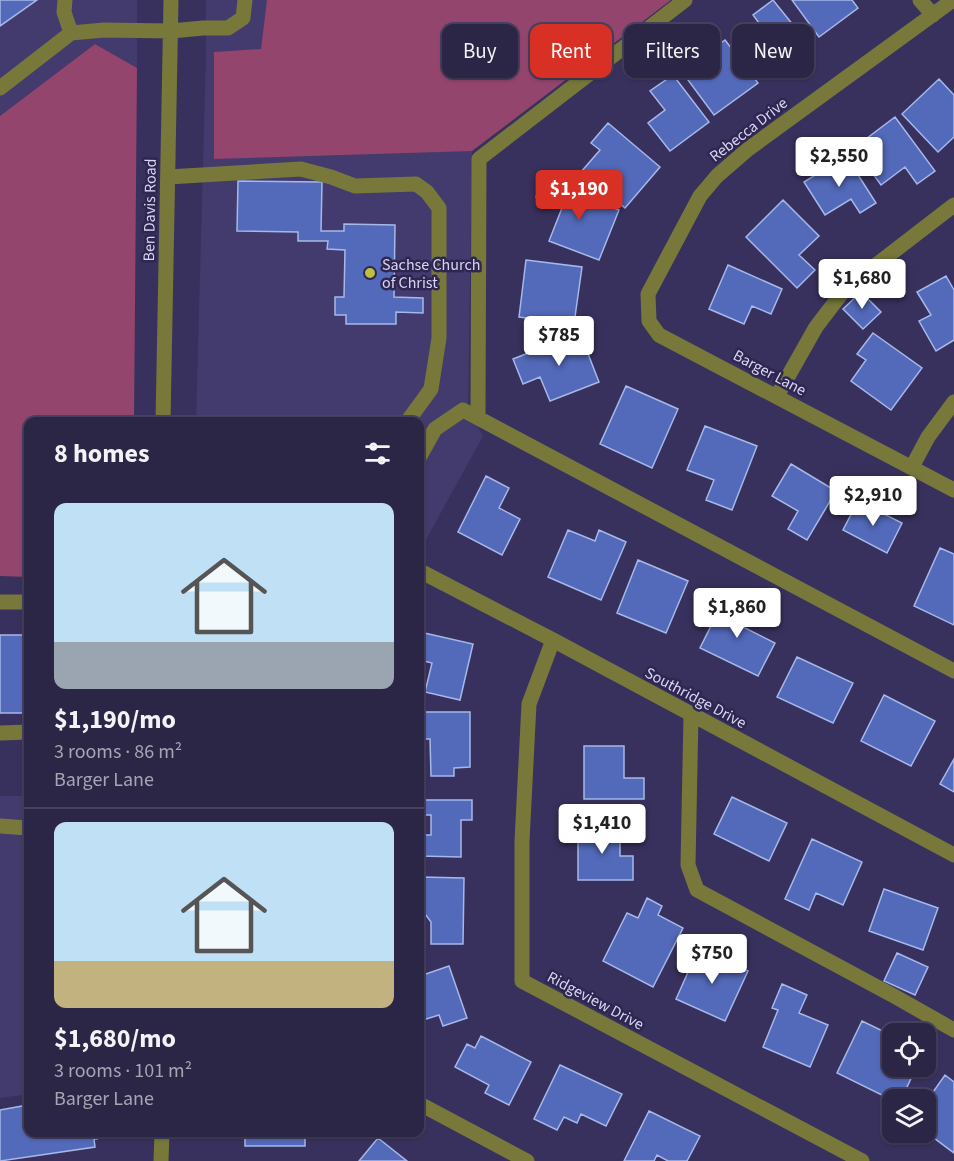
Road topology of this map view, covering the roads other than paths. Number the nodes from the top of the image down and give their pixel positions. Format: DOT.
graph roads {
  1 [pos="65,0"];
  2 [pos="171,0"];
  3 [pos="245,0"];
  4 [pos="685,0"];
  5 [pos="920,0"];
  6 [pos="953,0"];
  7 [pos="933,15"];
  8 [pos="171,30"];
  9 [pos="71,33"];
  10 [pos="0,88"];
  11 [pos="168,177"];
  12 [pos="954,205"];
  13 [pos="674,243"];
  14 [pos="777,396"];
  15 [pos="954,402"];
  16 [pos="163,417"];
  17 [pos="411,417"];
  18 [pos="478,417"];
  19 [pos="424,449"];
  20 [pos="912,467"];
  21 [pos="954,490"];
  22 [pos="424,573"];
  23 [pos="0,602"];
  24 [pos="24,602"];
  25 [pos="553,640"];
  26 [pos="954,671"];
  27 [pos="691,715"];
  28 [pos="24,732"];
  29 [pos="0,733"];
  30 [pos="0,826"];
  31 [pos="24,828"];
  32 [pos="954,855"];
  33 [pos="954,1030"];
  34 [pos="424,1106"];
  35 [pos="162,1137"];
  36 [pos="161,1161"];
  37 [pos="527,1161"];
  38 [pos="862,1161"];
  1 -- 9 [label="street"];
  2 -- 8 [label="street, Ben Davis Road"];
  3 -- 8 [label="street"];
  4 -- 18 [label="street"];
  5 -- 7 [label="street"];
  6 -- 7 [label="street, Rebecca Drive"];
  7 -- 13 [label="street, Rebecca Drive"];
  8 -- 9 [label="street"];
  8 -- 11 [label="street, Ben Davis Road"];
  9 -- 10 [label="street"];
  11 -- 16 [label="street, Ben Davis Road"];
  11 -- 17 [label="street"];
  12 -- 14 [label="street"];
  13 -- 14 [label="street, Barger Lane"];
  14 -- 20 [label="street, Barger Lane"];
  15 -- 20 [label="street"];
  18 -- 19 [label="street"];
  18 -- 26 [label="street"];
  20 -- 21 [label="street, Barger Lane"];
  22 -- 25 [label="street, Southridge Drive"];
  23 -- 24 [label="street"];
  25 -- 27 [label="street, Southridge Drive"];
  25 -- 38 [label="street, Ridgeview Drive"];
  27 -- 32 [label="street, Southridge Drive"];
  27 -- 33 [label="street"];
  28 -- 29 [label="street"];
  30 -- 31 [label="street"];
  34 -- 37 [label="street"];
  35 -- 36 [label="street"];
}
